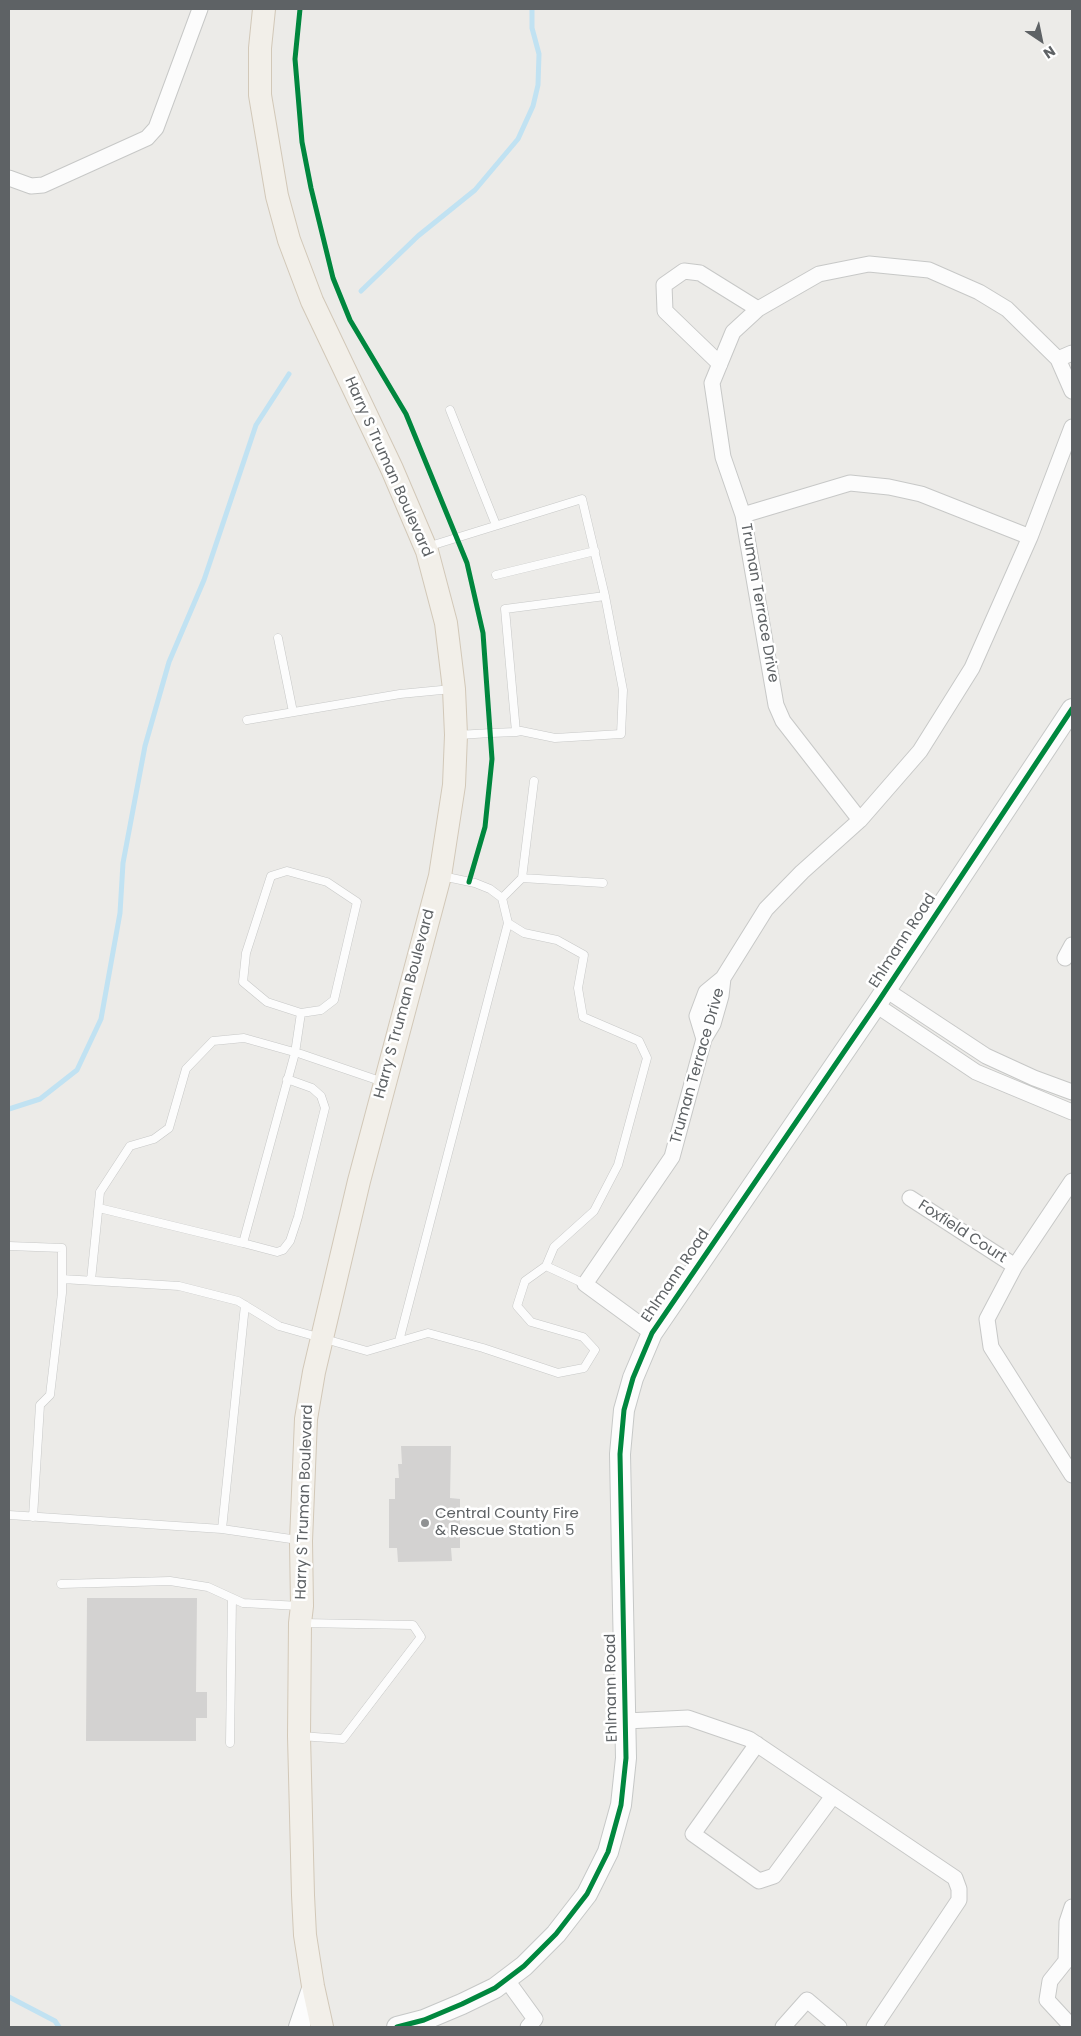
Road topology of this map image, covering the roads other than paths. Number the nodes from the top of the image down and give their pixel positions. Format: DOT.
graph roads {
  1 [pos="200,9"];
  2 [pos="264,9"];
  3 [pos="9,178"];
  4 [pos="758,309"];
  5 [pos="1072,353"];
  6 [pos="1058,359"];
  7 [pos="720,364"];
  8 [pos="1072,392"];
  9 [pos="450,410"];
  10 [pos="1072,427"];
  11 [pos="743,514"];
  12 [pos="496,525"];
  13 [pos="1030,537"];
  14 [pos="426,547"];
  15 [pos="595,551"];
  16 [pos="496,576"];
  17 [pos="605,596"];
  18 [pos="278,638"];
  19 [pos="454,688"];
  20 [pos="1072,709"];
  21 [pos="293,712"];
  22 [pos="247,720"];
  23 [pos="516,732"];
  24 [pos="456,735"];
  25 [pos="534,782"];
  26 [pos="860,820"];
  27 [pos="440,876"];
  28 [pos="522,878"];
  29 [pos="602,882"];
  30 [pos="502,898"];
  31 [pos="508,923"];
  32 [pos="1072,945"];
  33 [pos="1065,958"];
  34 [pos="881,997"];
  35 [pos="301,1013"];
  36 [pos="295,1053"];
  37 [pos="288,1079"];
  38 [pos="384,1082"];
  39 [pos="1072,1092"];
  40 [pos="1072,1112"];
  41 [pos="1072,1181"];
  42 [pos="910,1198"];
  43 [pos="99,1208"];
  44 [pos="243,1243"];
  45 [pos="9,1246"];
  46 [pos="546,1266"];
  47 [pos="1015,1266"];
  48 [pos="62,1279"];
  49 [pos="91,1280"];
  50 [pos="585,1284"];
  51 [pos="244,1305"];
  52 [pos="652,1333"];
  53 [pos="322,1338"];
  54 [pos="399,1341"];
  55 [pos="1072,1475"];
  56 [pos="9,1515"];
  57 [pos="33,1517"];
  58 [pos="222,1529"];
  59 [pos="301,1540"];
  60 [pos="61,1584"];
  61 [pos="232,1598"];
  62 [pos="300,1614"];
  63 [pos="626,1721"];
  64 [pos="299,1736"];
  65 [pos="230,1743"];
  66 [pos="757,1744"];
  67 [pos="833,1796"];
  68 [pos="1072,1907"];
  69 [pos="1069,1964"];
  70 [pos="506,1979"];
  71 [pos="313,1986"];
  72 [pos="535,2024"];
  73 [pos="299,2027"];
  74 [pos="322,2027"];
  75 [pos="397,2027"];
  76 [pos="783,2027"];
  77 [pos="839,2027"];
  78 [pos="874,2027"];
  79 [pos="1072,2027"];
  1 -- 3 [label="street"];
  2 -- 14 [label="main road, Harry S Truman Boulevard"];
  4 -- 6 [label="street, Truman Terrace Drive"];
  4 -- 7 [label="street, Truman Terrace Drive"];
  4 -- 7 [label="street"];
  5 -- 6 [label="street"];
  6 -- 8 [label="street, Truman Terrace Drive"];
  7 -- 11 [label="street, Truman Terrace Drive"];
  9 -- 12 [label="lane"];
  10 -- 13 [label="street, Truman Terrace Drive"];
  11 -- 13 [label="street"];
  11 -- 26 [label="street, Truman Terrace Drive"];
  12 -- 14 [label="lane"];
  12 -- 15 [label="lane"];
  13 -- 26 [label="street, Truman Terrace Drive"];
  14 -- 19 [label="main road, Harry S Truman Boulevard"];
  15 -- 16 [label="lane"];
  15 -- 17 [label="lane"];
  17 -- 23 [label="lane"];
  17 -- 23 [label="lane"];
  18 -- 21 [label="lane"];
  19 -- 21 [label="lane"];
  19 -- 24 [label="main road, Harry S Truman Boulevard"];
  20 -- 34 [label="street, Ehlmann Road"];
  21 -- 22 [label="lane"];
  23 -- 24 [label="lane"];
  24 -- 27 [label="main road, Harry S Truman Boulevard"];
  25 -- 28 [label="lane"];
  26 -- 50 [label="street, Truman Terrace Drive"];
  27 -- 30 [label="lane"];
  27 -- 38 [label="main road, Harry S Truman Boulevard"];
  28 -- 29 [label="lane"];
  28 -- 30 [label="lane"];
  30 -- 31 [label="lane"];
  31 -- 46 [label="lane"];
  31 -- 54 [label="lane"];
  32 -- 33 [label="street"];
  34 -- 39 [label="street"];
  34 -- 40 [label="street"];
  34 -- 52 [label="street, Ehlmann Road"];
  35 -- 35 [label="lane"];
  35 -- 36 [label="lane"];
  36 -- 37 [label="lane"];
  36 -- 38 [label="lane"];
  36 -- 43 [label="lane"];
  37 -- 44 [label="lane"];
  37 -- 44 [label="lane"];
  38 -- 53 [label="main road, Harry S Truman Boulevard"];
  41 -- 47 [label="street"];
  42 -- 47 [label="street, Foxfield Court"];
  43 -- 44 [label="lane"];
  43 -- 49 [label="lane"];
  45 -- 48 [label="lane"];
  46 -- 50 [label="lane"];
  46 -- 54 [label="lane"];
  47 -- 55 [label="street"];
  48 -- 49 [label="lane"];
  48 -- 57 [label="lane"];
  49 -- 51 [label="lane"];
  50 -- 52 [label="street"];
  51 -- 53 [label="lane"];
  51 -- 58 [label="lane"];
  52 -- 63 [label="street, Ehlmann Road"];
  53 -- 54 [label="lane"];
  53 -- 59 [label="main road, Harry S Truman Boulevard"];
  56 -- 57 [label="lane"];
  57 -- 58 [label="lane"];
  58 -- 59 [label="lane"];
  59 -- 62 [label="main road, Harry S Truman Boulevard"];
  60 -- 61 [label="lane"];
  61 -- 62 [label="lane"];
  61 -- 65 [label="lane"];
  62 -- 64 [label="main road, Harry S Truman Boulevard"];
  62 -- 64 [label="lane"];
  63 -- 66 [label="street"];
  63 -- 70 [label="street, Ehlmann Road"];
  64 -- 71 [label="main road, Harry S Truman Boulevard"];
  66 -- 67 [label="street"];
  66 -- 67 [label="street"];
  67 -- 78 [label="street"];
  68 -- 69 [label="street"];
  69 -- 79 [label="street"];
  70 -- 72 [label="street"];
  70 -- 75 [label="street, Ehlmann Road"];
  71 -- 73 [label="street"];
  71 -- 74 [label="main road, Harry S Truman Boulevard"];
  76 -- 77 [label="street"];
}
